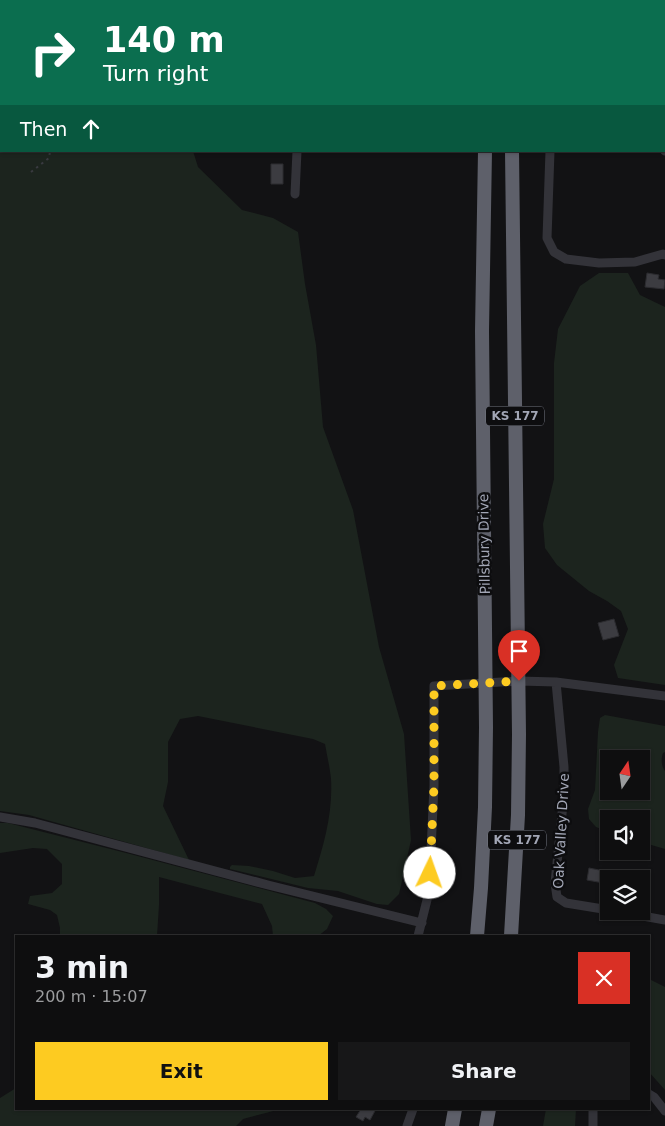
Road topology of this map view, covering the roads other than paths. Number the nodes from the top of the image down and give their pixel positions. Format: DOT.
graph roads {
  1 [pos="297,152"];
  2 [pos="485,152"];
  3 [pos="512,152"];
  4 [pos="550,152"];
  5 [pos="295,194"];
  6 [pos="665,255"];
  7 [pos="519,681"];
  8 [pos="486,682"];
  9 [pos="556,682"];
  10 [pos="665,696"];
  11 [pos="0,817"];
  12 [pos="600,909"];
  13 [pos="650,917"];
  14 [pos="665,920"];
  15 [pos="422,923"];
  16 [pos="418,935"];
  17 [pos="477,935"];
  18 [pos="511,935"];
  19 [pos="650,1095"];
  20 [pos="413,1110"];
  21 [pos="455,1110"];
  22 [pos="489,1110"];
  23 [pos="594,1110"];
  24 [pos="665,1111"];
  25 [pos="407,1126"];
  26 [pos="452,1126"];
  27 [pos="486,1126"];
  28 [pos="593,1126"];
  1 -- 5 [label="street"];
  2 -- 8 [label="highway, Pillsbury Drive / KS 177"];
  3 -- 7 [label="highway, KS 177"];
  4 -- 6 [label="street"];
  7 -- 8 [label="street"];
  7 -- 9 [label="street"];
  7 -- 18 [label="highway, KS 177"];
  8 -- 15 [label="street"];
  8 -- 17 [label="highway, Pillsbury Drive / KS 177"];
  9 -- 10 [label="street"];
  9 -- 12 [label="street, Oak Valley Drive"];
  11 -- 15 [label="street"];
  13 -- 14 [label="street"];
  15 -- 16 [label="street"];
  19 -- 24 [label="street"];
  20 -- 25 [label="street"];
  21 -- 26 [label="highway"];
  22 -- 27 [label="highway"];
  23 -- 28 [label="street"];
}
